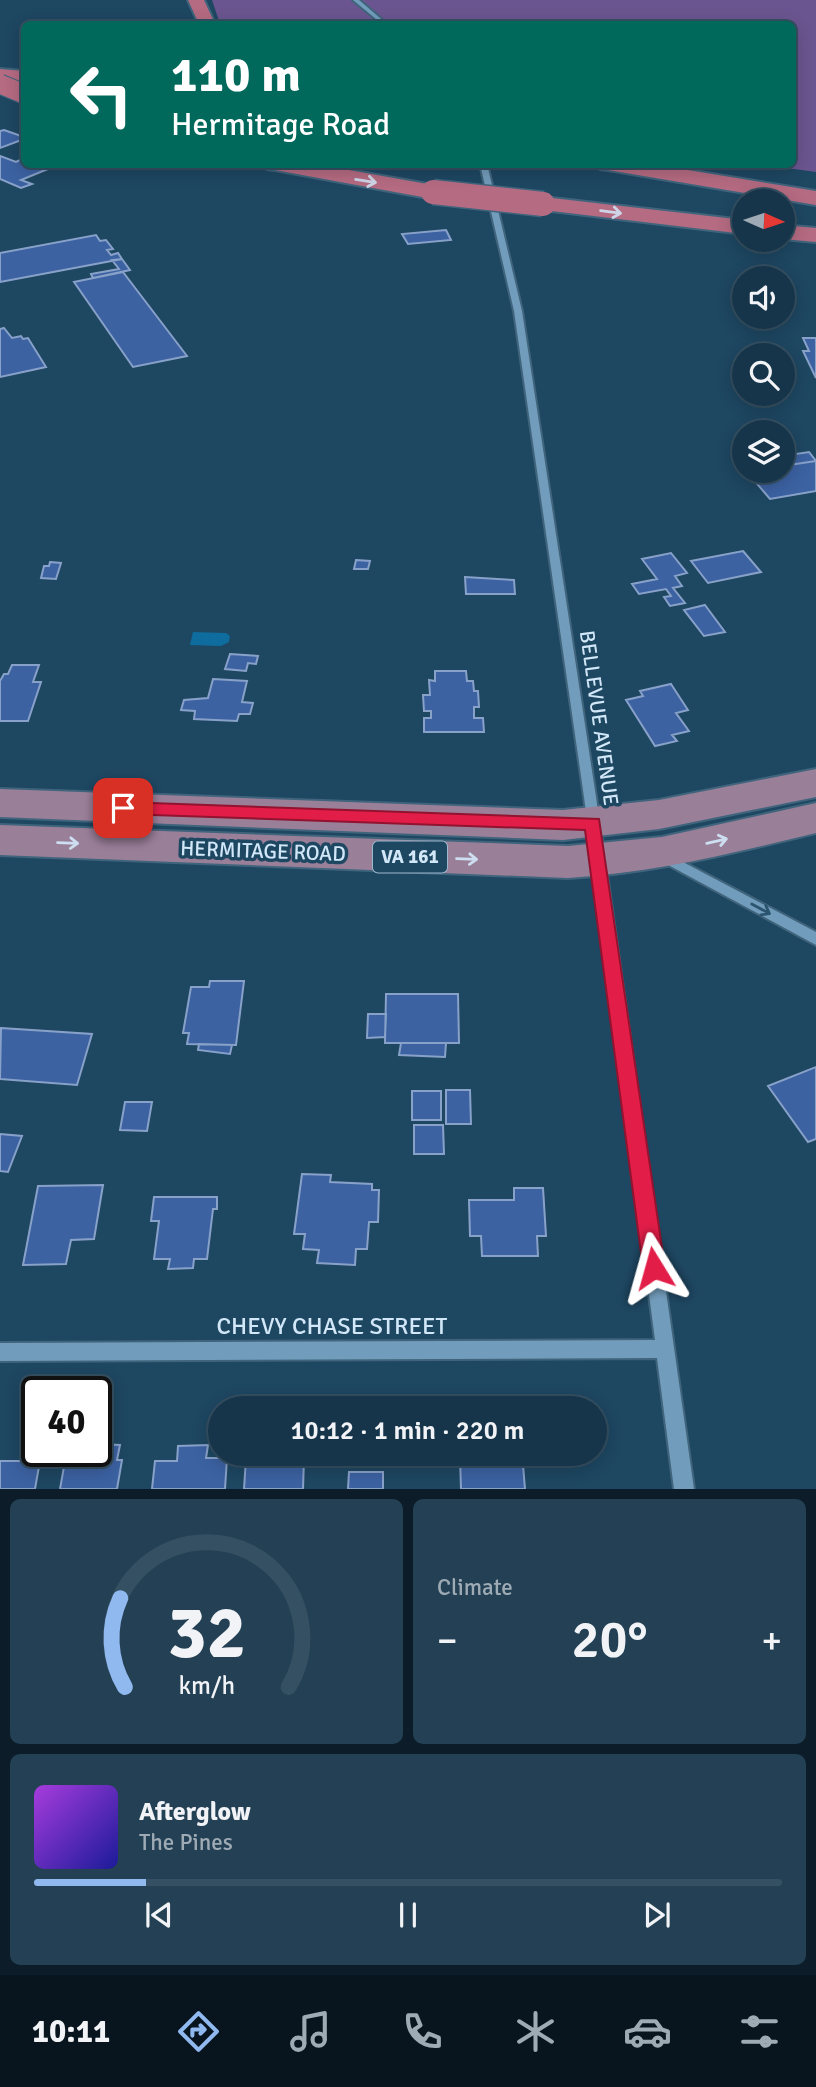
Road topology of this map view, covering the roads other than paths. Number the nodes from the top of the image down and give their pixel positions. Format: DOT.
graph roads {
  1 [pos="196,0"];
  2 [pos="356,0"];
  3 [pos="206,21"];
  4 [pos="381,21"];
  5 [pos="0,75"];
  6 [pos="21,77"];
  7 [pos="0,86"];
  8 [pos="21,91"];
  9 [pos="298,168"];
  10 [pos="483,168"];
  11 [pos="632,168"];
  12 [pos="706,168"];
  13 [pos="816,186"];
  14 [pos="816,198"];
  15 [pos="732,226"];
  16 [pos="795,234"];
  17 [pos="816,236"];
  18 [pos="816,783"];
  19 [pos="0,803"];
  20 [pos="816,818"];
  21 [pos="0,840"];
  22 [pos="596,842"];
  23 [pos="658,853"];
  24 [pos="816,939"];
  25 [pos="665,1349"];
  26 [pos="0,1352"];
  27 [pos="684,1489"];
  1 -- 3 [label="highway"];
  2 -- 4 [label="street"];
  5 -- 6 [label="highway"];
  7 -- 8 [label="highway, bridge"];
  9 -- 15 [label="highway, one-way, bridge"];
  10 -- 22 [label="street, BELLEVUE AVENUE"];
  11 -- 14 [label="highway"];
  12 -- 13 [label="highway"];
  16 -- 17 [label="highway"];
  18 -- 22 [label="main road, HERMITAGE ROAD / VA 161"];
  19 -- 22 [label="main road, HERMITAGE ROAD / VA 161"];
  23 -- 20 [label="main road, HERMITAGE ROAD / VA 161, one-way"];
  21 -- 22 [label="main road, HERMITAGE ROAD / VA 161, one-way"];
  22 -- 23 [label="main road, HERMITAGE ROAD / VA 161"];
  22 -- 25 [label="street, BELLEVUE AVENUE"];
  23 -- 24 [label="street, one-way"];
  25 -- 26 [label="street, CHEVY CHASE STREET"];
  25 -- 27 [label="street, BELLEVUE AVENUE"];
}
